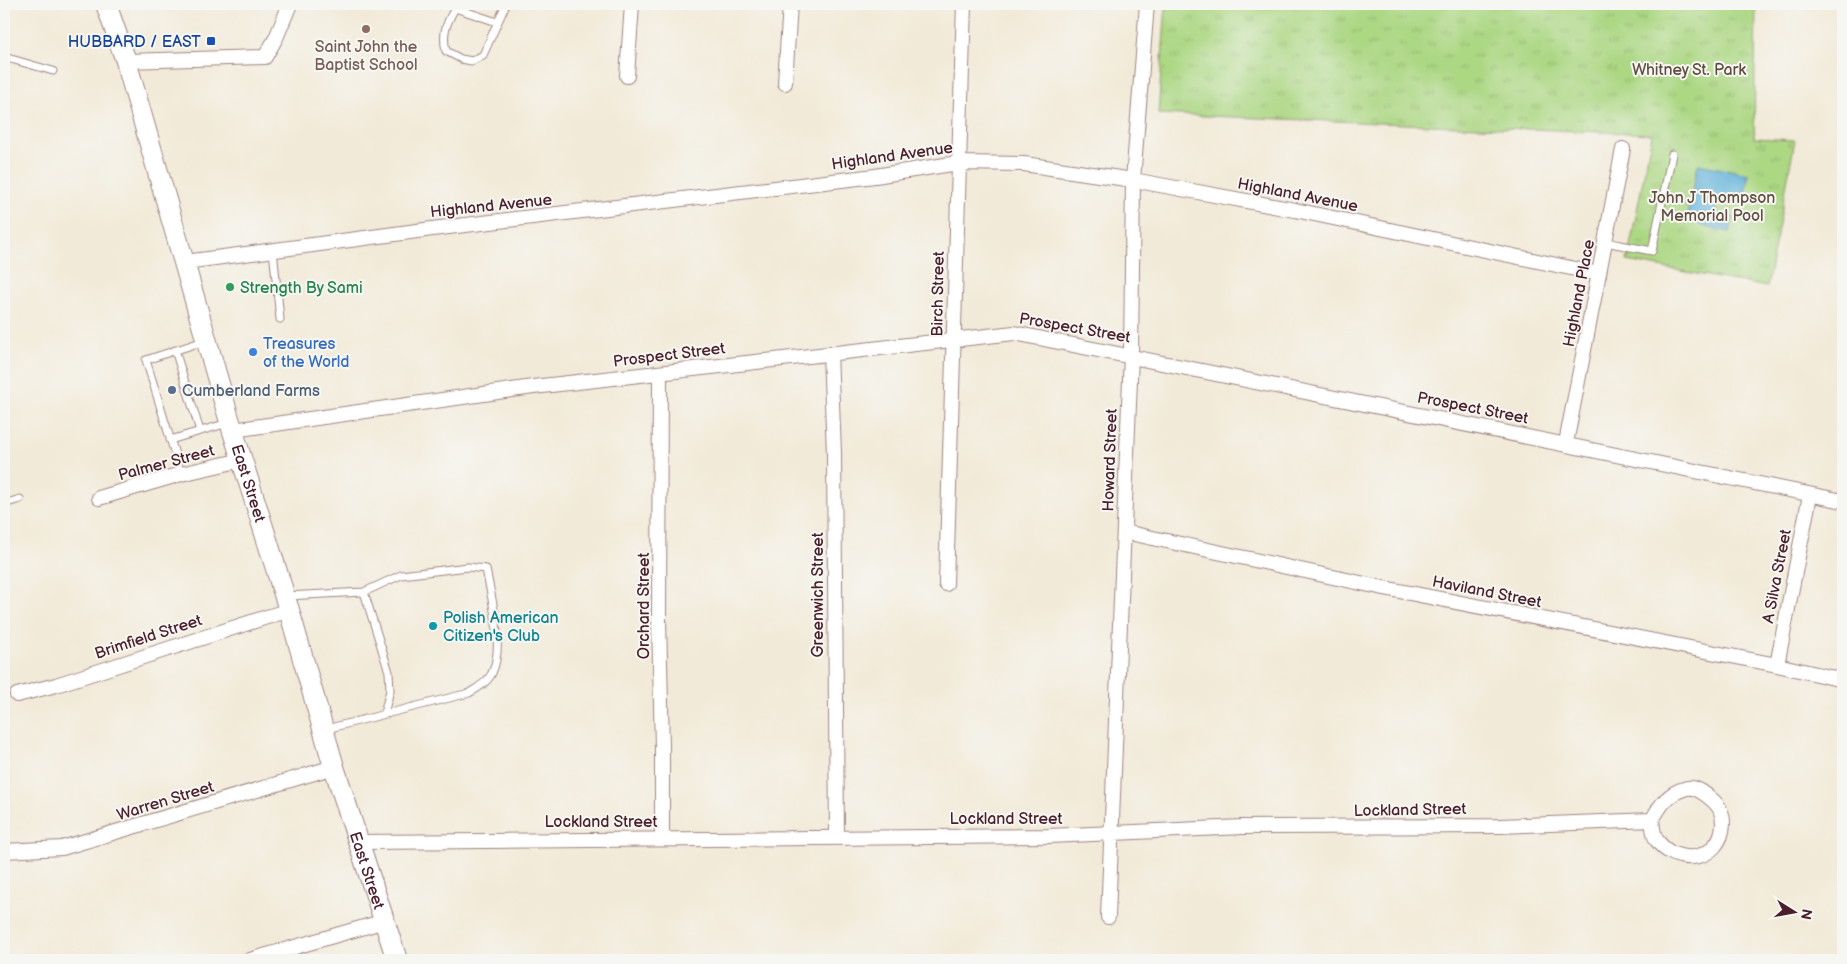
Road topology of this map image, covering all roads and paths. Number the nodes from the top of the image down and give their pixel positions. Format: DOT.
graph roads {
  1 [pos="106,4"];
  2 [pos="290,4"];
  3 [pos="506,4"];
  4 [pos="632,4"];
  5 [pos="790,4"];
  6 [pos="964,4"];
  7 [pos="1147,4"];
  8 [pos="497,22"];
  9 [pos="4,57"];
  10 [pos="126,62"];
  11 [pos="53,72"];
  12 [pos="627,76"];
  13 [pos="785,84"];
  14 [pos="1623,149"];
  15 [pos="1672,154"];
  16 [pos="958,164"];
  17 [pos="1133,180"];
  18 [pos="1605,242"];
  19 [pos="273,250"];
  20 [pos="185,262"];
  21 [pos="1599,274"];
  22 [pos="280,320"];
  23 [pos="954,338"];
  24 [pos="207,340"];
  25 [pos="175,350"];
  26 [pos="830,353"];
  27 [pos="1131,355"];
  28 [pos="660,374"];
  29 [pos="232,426"];
  30 [pos="200,431"];
  31 [pos="170,440"];
  32 [pos="1566,443"];
  33 [pos="242,460"];
  34 [pos="181,474"];
  35 [pos="1810,495"];
  36 [pos="99,498"];
  37 [pos="20,499"];
  38 [pos="1843,501"];
  39 [pos="4,504"];
  40 [pos="1125,532"];
  41 [pos="946,584"];
  42 [pos="364,592"];
  43 [pos="287,603"];
  44 [pos="1777,665"];
  45 [pos="1843,680"];
  46 [pos="16,695"];
  47 [pos="384,714"];
  48 [pos="323,730"];
  49 [pos="334,767"];
  50 [pos="1652,820"];
  51 [pos="1112,834"];
  52 [pos="837,836"];
  53 [pos="662,838"];
  54 [pos="360,842"];
  55 [pos="4,851"];
  56 [pos="1108,917"];
  57 [pos="385,921"];
  58 [pos="250,960"];
  59 [pos="397,960"];
  1 -- 10 [label="main road, East Street"];
  2 -- 10 [label="street"];
  3 -- 8 [label="lane"];
  4 -- 12 [label="street"];
  5 -- 13 [label="street"];
  6 -- 16 [label="street, Birch Street"];
  7 -- 17 [label="street, Howard Street"];
  8 -- 8 [label="lane"];
  9 -- 11 [label="lane"];
  10 -- 20 [label="main road, East Street"];
  14 -- 18 [label="street, Highland Place"];
  15 -- 18 [label="lane"];
  16 -- 17 [label="street, Highland Avenue"];
  16 -- 19 [label="street, Highland Avenue"];
  16 -- 23 [label="street, Birch Street"];
  17 -- 21 [label="street, Highland Avenue"];
  17 -- 27 [label="street, Howard Street"];
  18 -- 21 [label="street, Highland Place"];
  19 -- 20 [label="street, Highland Avenue"];
  19 -- 22 [label="lane"];
  20 -- 24 [label="main road, East Street"];
  21 -- 32 [label="street, Highland Place"];
  23 -- 26 [label="street, Prospect Street"];
  23 -- 27 [label="street, Prospect Street"];
  23 -- 41 [label="street, Birch Street"];
  24 -- 25 [label="lane"];
  24 -- 29 [label="main road, East Street"];
  25 -- 30 [label="lane"];
  25 -- 31 [label="lane"];
  26 -- 28 [label="street, Prospect Street"];
  26 -- 52 [label="street, Greenwich Street"];
  27 -- 32 [label="street, Prospect Street"];
  27 -- 40 [label="street, Howard Street"];
  28 -- 29 [label="street, Prospect Street"];
  28 -- 53 [label="street, Orchard Street"];
  29 -- 30 [label="lane"];
  29 -- 33 [label="main road, East Street"];
  30 -- 31 [label="lane"];
  31 -- 34 [label="lane"];
  32 -- 35 [label="street, Prospect Street"];
  33 -- 34 [label="street, Palmer Street"];
  33 -- 43 [label="main road, East Street"];
  34 -- 36 [label="street, Palmer Street"];
  35 -- 38 [label="street, Prospect Street"];
  35 -- 44 [label="street, A Silva Street"];
  37 -- 39 [label="lane"];
  40 -- 44 [label="street, Haviland Street"];
  40 -- 51 [label="street, Howard Street"];
  42 -- 43 [label="lane"];
  42 -- 47 [label="lane"];
  42 -- 47 [label="lane"];
  43 -- 46 [label="street, Brimfield Street"];
  43 -- 48 [label="main road, East Street"];
  44 -- 45 [label="street, Haviland Street"];
  47 -- 48 [label="lane"];
  48 -- 49 [label="main road, East Street"];
  49 -- 54 [label="main road, East Street"];
  49 -- 55 [label="street, Warren Street"];
  50 -- 50 [label="street"];
  50 -- 51 [label="street, Lockland Street"];
  51 -- 52 [label="street, Lockland Street"];
  51 -- 56 [label="street, Howard Street"];
  52 -- 53 [label="street, Lockland Street"];
  53 -- 54 [label="street, Lockland Street"];
  54 -- 57 [label="main road, East Street"];
  57 -- 58 [label="street"];
  57 -- 59 [label="main road, East Street"];
}
